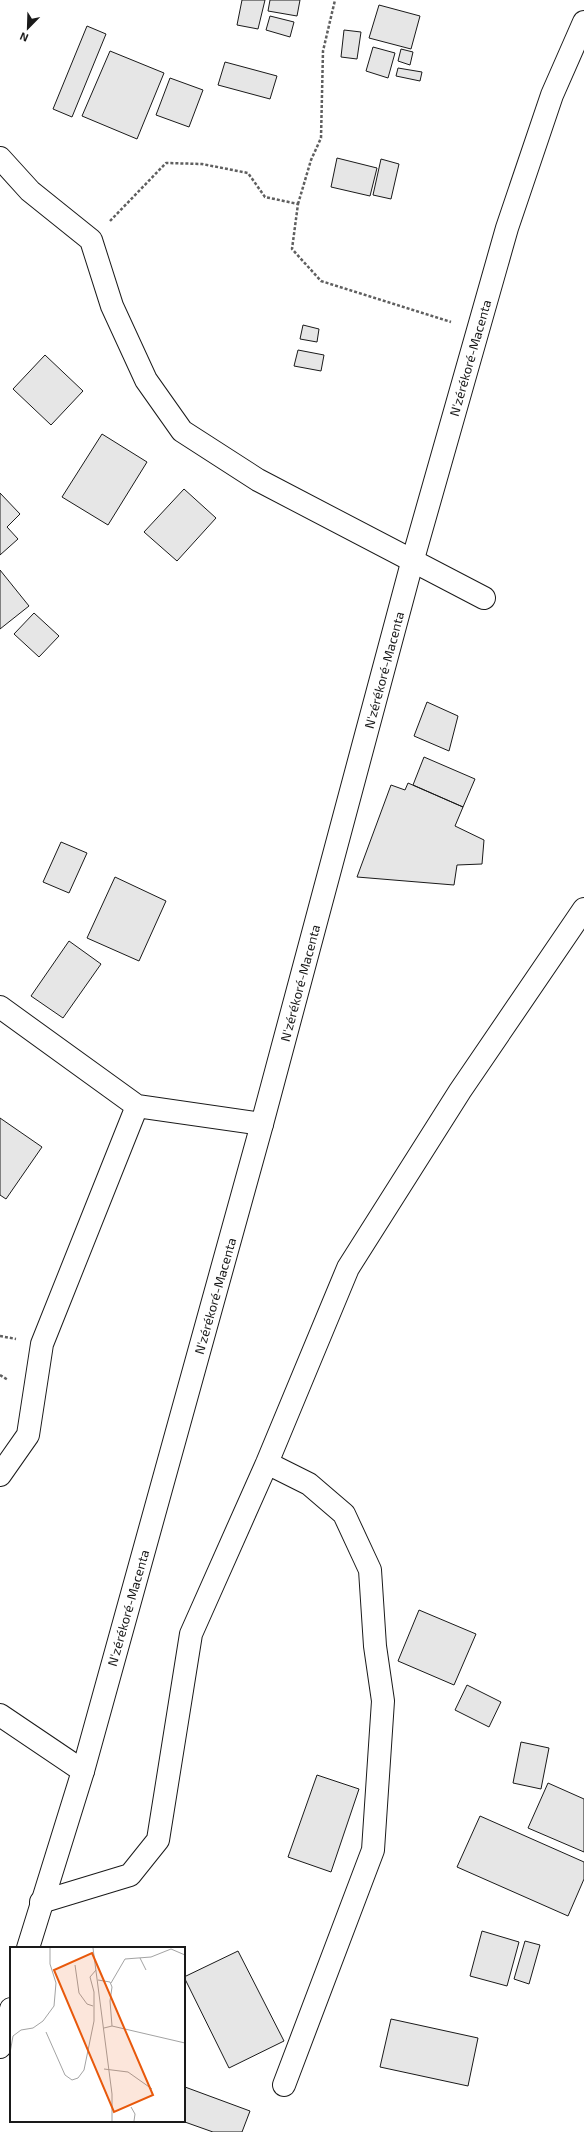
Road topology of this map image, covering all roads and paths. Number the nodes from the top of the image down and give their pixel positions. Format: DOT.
graph roads {
  1 [pos="335,0"];
  2 [pos="584,22"];
  3 [pos="0,158"];
  4 [pos="298,204"];
  5 [pos="91,240"];
  6 [pos="478,331"];
  7 [pos="413,559"];
  8 [pos="484,598"];
  9 [pos="584,909"];
  10 [pos="0,1007"];
  11 [pos="137,1106"];
  12 [pos="262,1124"];
  13 [pos="267,1463"];
  14 [pos="0,1475"];
  15 [pos="0,1715"];
  16 [pos="83,1771"];
  17 [pos="41,1902"];
  18 [pos="28,1947"];
  19 [pos="10,2013"];
  20 [pos="0,2048"];
  21 [pos="284,2085"];
  1 -- 4 [label="path"];
  2 -- 6 [label="main road, N'zérékoré-Macenta"];
  3 -- 5 [label="main road"];
  4 -- 5 [label="path"];
  4 -- 6 [label="path"];
  5 -- 7 [label="main road"];
  6 -- 7 [label="main road, N'zérékoré-Macenta"];
  7 -- 8 [label="main road"];
  7 -- 12 [label="main road, N'zérékoré-Macenta"];
  9 -- 13 [label="main road"];
  10 -- 11 [label="main road"];
  11 -- 12 [label="main road"];
  11 -- 14 [label="main road"];
  12 -- 16 [label="main road, N'zérékoré-Macenta"];
  13 -- 17 [label="main road"];
  13 -- 21 [label="main road"];
  15 -- 16 [label="main road"];
  16 -- 17 [label="main road, N'zérékoré-Macenta"];
  17 -- 18 [label="main road, N'zérékoré-Macenta"];
  19 -- 20 [label="main road"];
}
